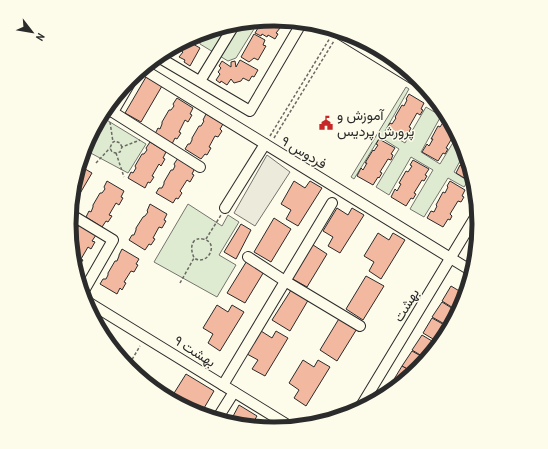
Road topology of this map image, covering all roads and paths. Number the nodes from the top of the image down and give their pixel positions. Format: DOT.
graph roads {
  1 [pos="299,28"];
  2 [pos="230,31"];
  3 [pos="334,36"];
  4 [pos="334,36"];
  5 [pos="343,39"];
  6 [pos="163,60"];
  7 [pos="147,72"];
  8 [pos="402,72"];
  9 [pos="200,81"];
  10 [pos="110,112"];
  11 [pos="152,136"];
  12 [pos="114,142"];
  13 [pos="267,145"];
  14 [pos="122,147"];
  15 [pos="110,148"];
  16 [pos="116,153"];
  17 [pos="96,163"];
  18 [pos="200,166"];
  19 [pos="124,177"];
  20 [pos="332,203"];
  21 [pos="225,208"];
  22 [pos="76,218"];
  23 [pos="472,222"];
  24 [pos="206,239"];
  25 [pos="248,257"];
  26 [pos="194,258"];
  27 [pos="451,258"];
  28 [pos="468,269"];
  29 [pos="285,281"];
  30 [pos="180,283"];
  31 [pos="86,287"];
  32 [pos="93,305"];
  33 [pos="360,326"];
  34 [pos="145,337"];
  35 [pos="131,361"];
  36 [pos="223,385"];
  37 [pos="234,392"];
  38 [pos="363,402"];
  39 [pos="220,415"];
  40 [pos="284,423"];
  1 -- 9 [label="street"];
  2 -- 9 [label="street"];
  3 -- 13 [label="path"];
  4 -- 13 [label="path"];
  5 -- 8 [label="street"];
  6 -- 9 [label="street"];
  7 -- 13 [label="street, فردوس ۹"];
  10 -- 11 [label="street"];
  10 -- 12 [label="path"];
  11 -- 14 [label="path"];
  11 -- 18 [label="street"];
  12 -- 14 [label="path"];
  12 -- 15 [label="path"];
  13 -- 21 [label="street"];
  13 -- 27 [label="street, فردوس ۹"];
  14 -- 16 [label="path"];
  15 -- 16 [label="path"];
  15 -- 17 [label="path"];
  16 -- 19 [label="path"];
  20 -- 29 [label="street"];
  21 -- 24 [label="path"];
  22 -- 31 [label="street"];
  23 -- 27 [label="street, بهشت"];
  24 -- 26 [label="path"];
  24 -- 26 [label="path"];
  25 -- 29 [label="street"];
  26 -- 30 [label="path"];
  27 -- 28 [label="street, فردوس ۹"];
  27 -- 38 [label="street, بهشت"];
  29 -- 33 [label="street"];
  29 -- 36 [label="street"];
  32 -- 34 [label="street, بهشت ۹"];
  34 -- 35 [label="path"];
  34 -- 36 [label="street, بهشت ۹"];
  36 -- 37 [label="street, بهشت ۹"];
  37 -- 39 [label="street"];
  37 -- 40 [label="street, بهشت ۹"];
}
